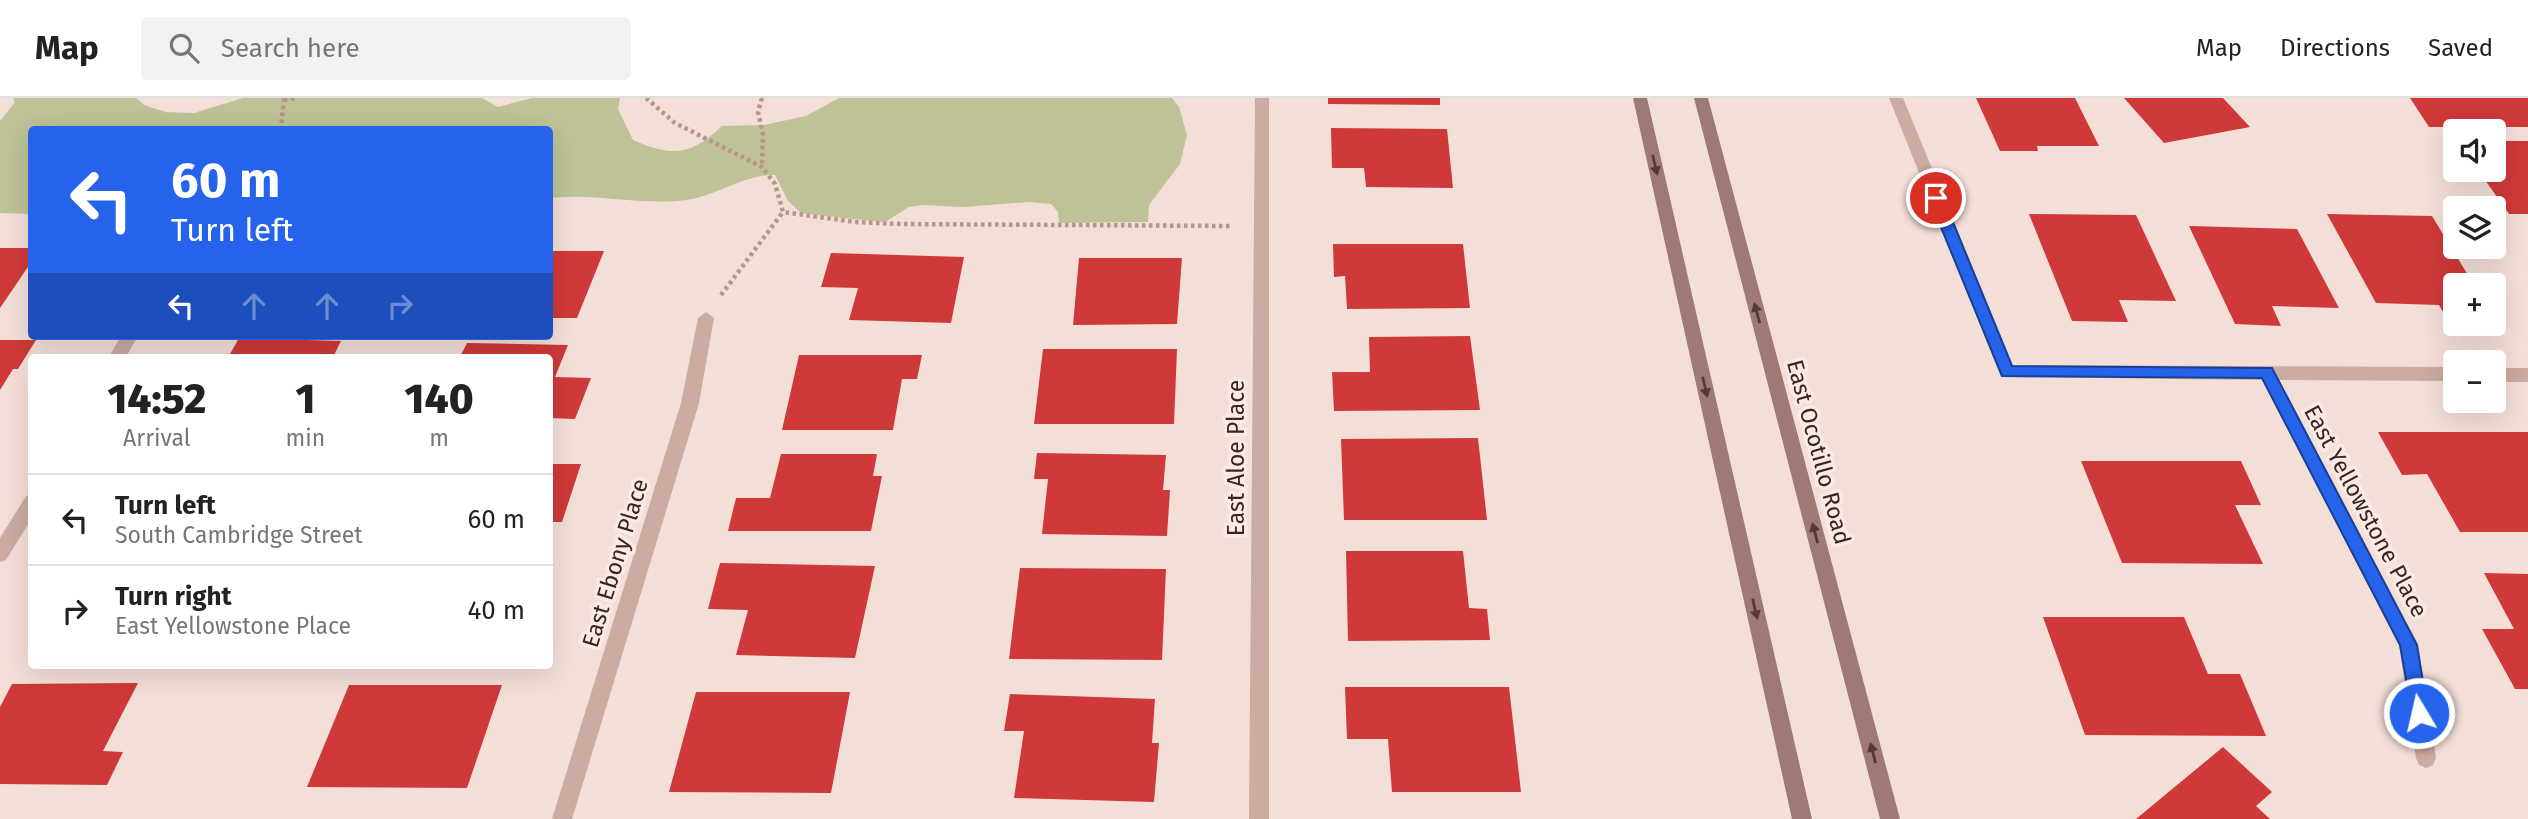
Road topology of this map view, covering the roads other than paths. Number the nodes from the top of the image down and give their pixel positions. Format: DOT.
graph roads {
  1 [pos="1262,98"];
  2 [pos="1640,98"];
  3 [pos="1701,98"];
  4 [pos="1896,98"];
  5 [pos="706,318"];
  6 [pos="2266,372"];
  7 [pos="2443,374"];
  8 [pos="2506,375"];
  9 [pos="2528,375"];
  10 [pos="28,508"];
  11 [pos="0,554"];
  12 [pos="2426,758"];
  13 [pos="562,819"];
  14 [pos="1259,819"];
  15 [pos="1802,819"];
  16 [pos="1890,819"];
  1 -- 14 [label="street, East Aloe Place"];
  2 -- 15 [label="main road, one-way"];
  16 -- 3 [label="main road, East Ocotillo Road, one-way"];
  4 -- 6 [label="street"];
  5 -- 13 [label="street, East Ebony Place"];
  6 -- 7 [label="street"];
  6 -- 12 [label="street, East Yellowstone Place"];
  8 -- 9 [label="street"];
  10 -- 11 [label="street"];
}
